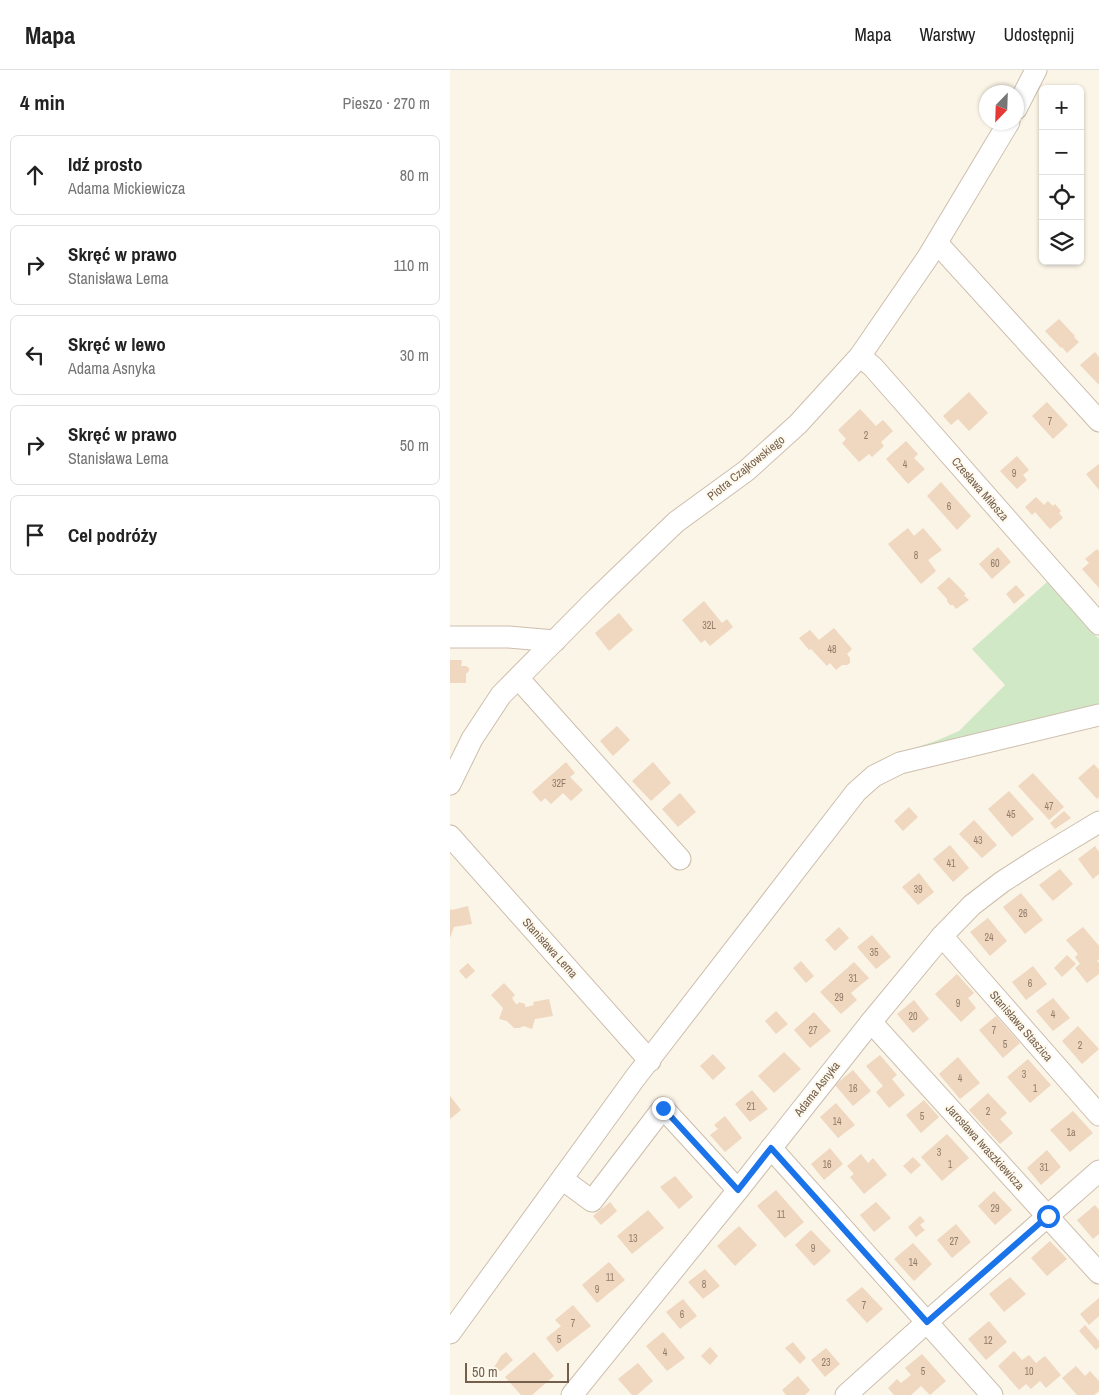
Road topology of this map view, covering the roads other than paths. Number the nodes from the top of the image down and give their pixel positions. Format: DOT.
graph roads {
  1 [pos="1036,70"];
  2 [pos="1024,93"];
  3 [pos="1004,130"];
  4 [pos="937,242"];
  5 [pos="860,356"];
  6 [pos="1099,421"];
  7 [pos="1099,624"];
  8 [pos="450,637"];
  9 [pos="555,641"];
  10 [pos="518,678"];
  11 [pos="1099,715"];
  12 [pos="450,784"];
  13 [pos="1099,822"];
  14 [pos="450,836"];
  15 [pos="680,859"];
  16 [pos="942,936"];
  17 [pos="870,1022"];
  18 [pos="650,1061"];
  19 [pos="1099,1115"];
  20 [pos="771,1148"];
  21 [pos="1099,1171"];
  22 [pos="562,1178"];
  23 [pos="738,1190"];
  24 [pos="1048,1216"];
  25 [pos="1099,1273"];
  26 [pos="927,1322"];
  27 [pos="450,1333"];
  28 [pos="572,1395"];
  29 [pos="846,1395"];
  30 [pos="992,1395"];
  1 -- 2 [label="street"];
  3 -- 4 [label="street, Piotra Czajkowskiego"];
  4 -- 5 [label="street, Piotra Czajkowskiego"];
  4 -- 6 [label="street"];
  5 -- 7 [label="street, Czesława Miłosza"];
  5 -- 9 [label="street, Piotra Czajkowskiego"];
  8 -- 9 [label="street"];
  9 -- 10 [label="street, Piotra Czajkowskiego"];
  10 -- 12 [label="street, Piotra Czajkowskiego"];
  10 -- 15 [label="street"];
  11 -- 18 [label="street"];
  13 -- 16 [label="street, Adama Asnyka"];
  14 -- 18 [label="street, Stanisława Lema"];
  16 -- 17 [label="street, Adama Asnyka"];
  16 -- 19 [label="street, Stanisława Staszica"];
  17 -- 20 [label="street, Adama Asnyka"];
  17 -- 24 [label="street, Jarosława Iwaszkiewicza"];
  18 -- 22 [label="street"];
  20 -- 23 [label="street, Adama Asnyka"];
  20 -- 26 [label="street"];
  21 -- 24 [label="street"];
  22 -- 23 [label="street"];
  22 -- 27 [label="street"];
  23 -- 28 [label="street, Adama Asnyka"];
  24 -- 25 [label="street, Jarosława Iwaszkiewicza"];
  24 -- 26 [label="street"];
  26 -- 29 [label="street"];
  26 -- 30 [label="street"];
}
